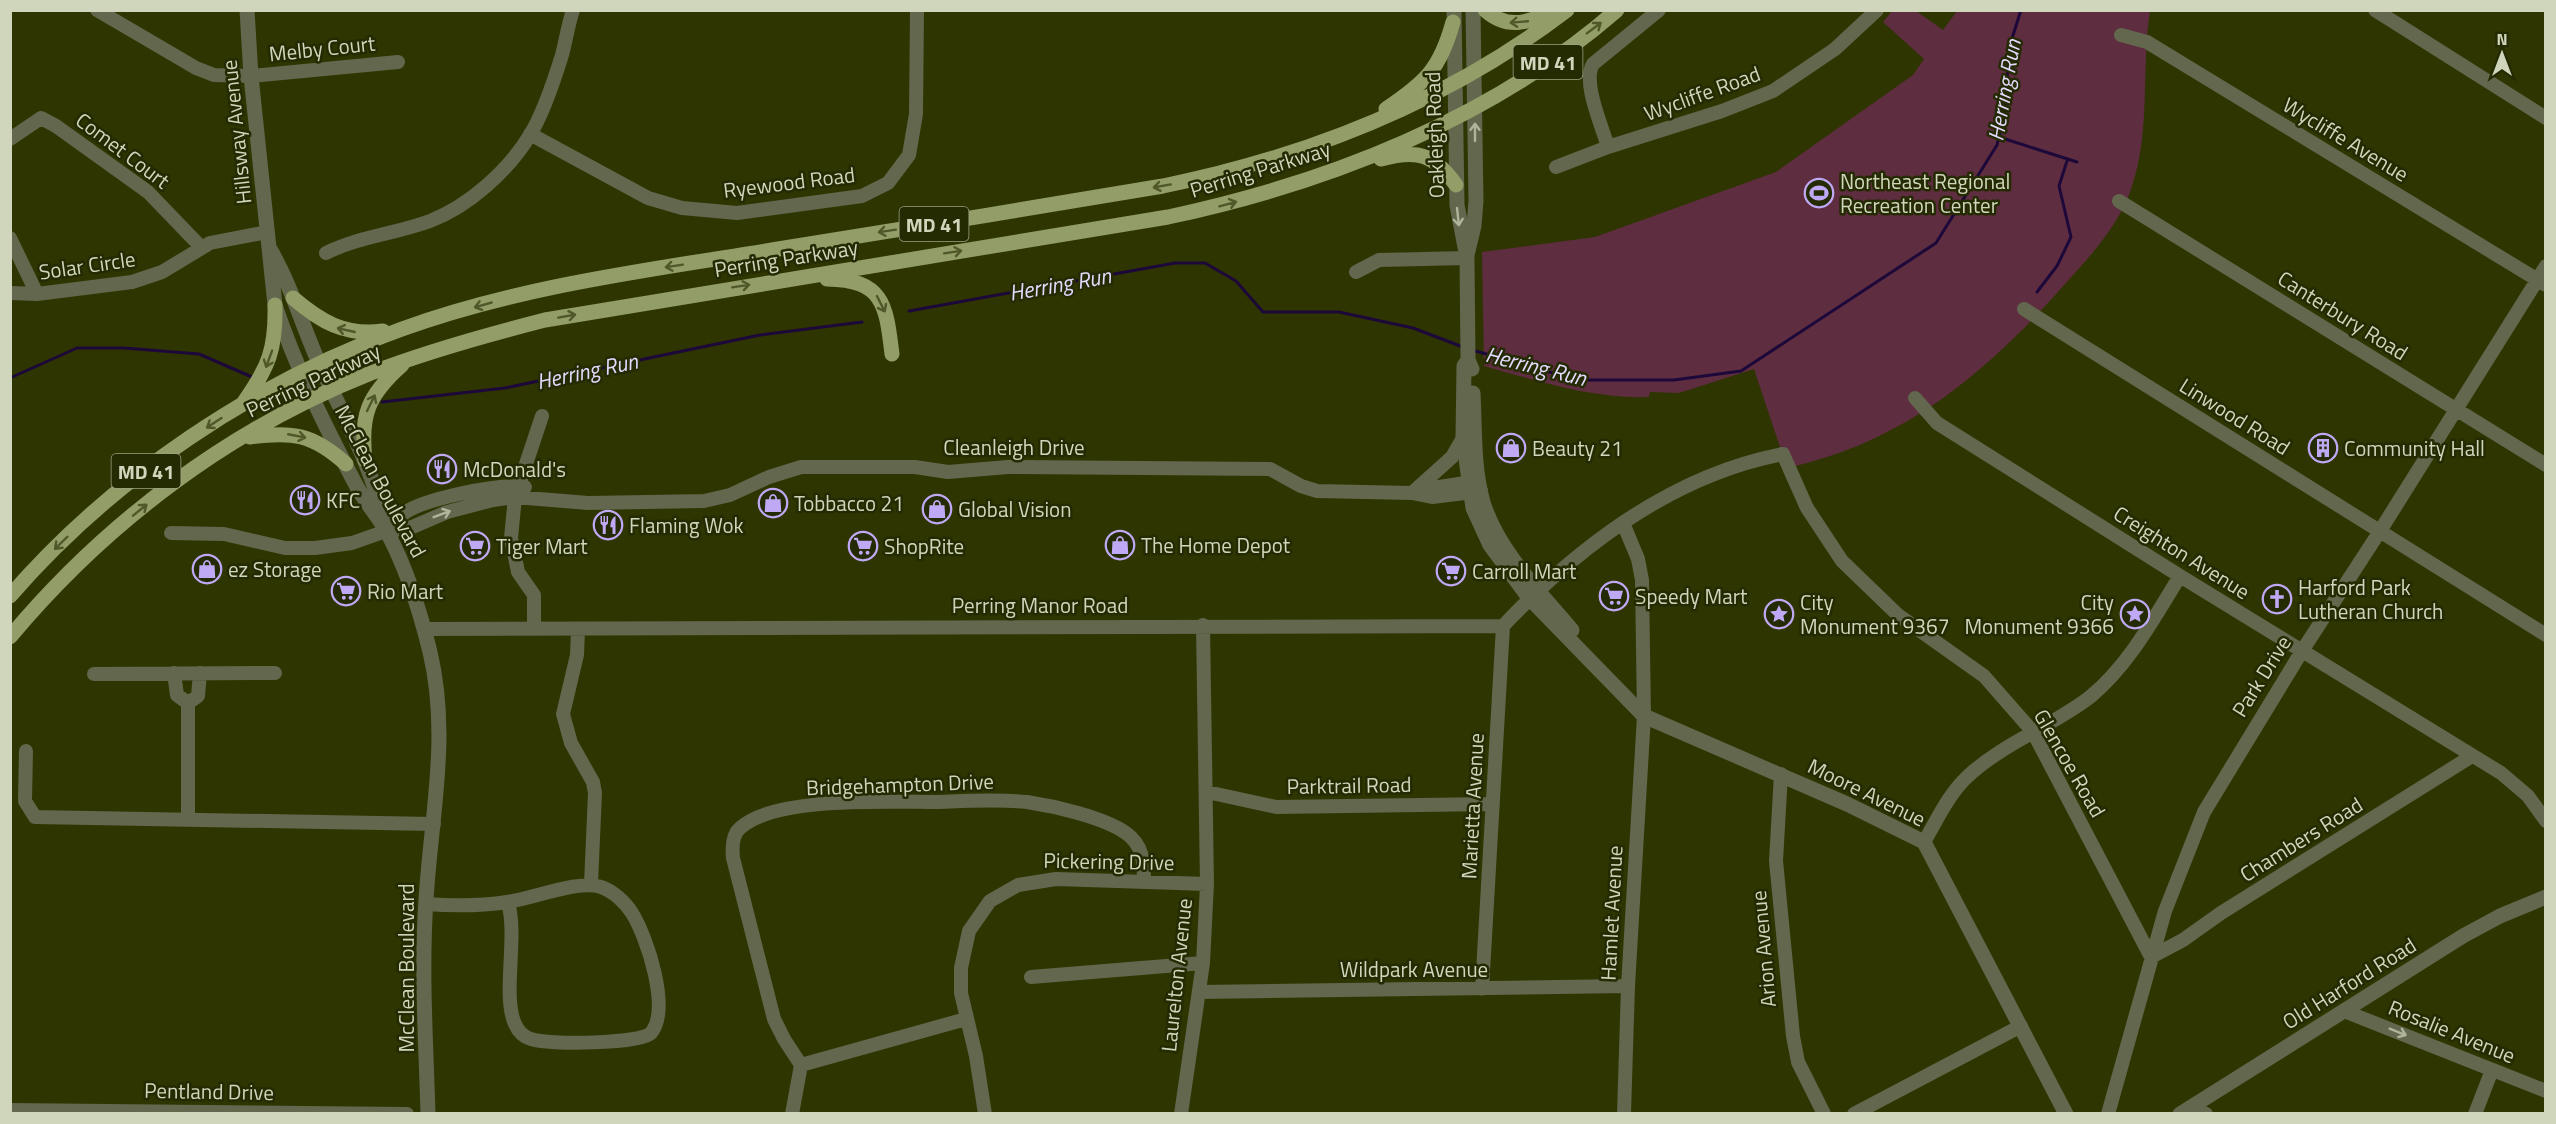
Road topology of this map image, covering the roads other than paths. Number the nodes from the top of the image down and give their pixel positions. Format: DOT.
graph roads {
  1 [pos="97,10"];
  2 [pos="247,10"];
  3 [pos="573,10"];
  4 [pos="917,10"];
  5 [pos="1473,10"];
  6 [pos="1485,10"];
  7 [pos="1555,10"];
  8 [pos="1568,10"];
  9 [pos="1617,10"];
  10 [pos="1659,10"];
  11 [pos="1877,10"];
  12 [pos="2374,10"];
  13 [pos="1453,16"];
  14 [pos="2121,35"];
  15 [pos="398,62"];
  16 [pos="1474,72"];
  17 [pos="251,76"];
  18 [pos="1454,84"];
  19 [pos="1475,106"];
  20 [pos="1455,117"];
  21 [pos="2546,118"];
  22 [pos="1352,132"];
  23 [pos="530,134"];
  24 [pos="10,139"];
  25 [pos="1608,147"];
  26 [pos="1556,167"];
  27 [pos="1312,178"];
  28 [pos="1456,185"];
  29 [pos="2119,201"];
  30 [pos="267,232"];
  31 [pos="10,238"];
  32 [pos="201,247"];
  33 [pos="270,249"];
  34 [pos="326,253"];
  35 [pos="1467,258"];
  36 [pos="2546,267"];
  37 [pos="1356,272"];
  38 [pos="792,278"];
  39 [pos="2541,282"];
  40 [pos="10,293"];
  41 [pos="37,294"];
  42 [pos="293,298"];
  43 [pos="275,305"];
  44 [pos="2024,309"];
  45 [pos="404,328"];
  46 [pos="892,354"];
  47 [pos="410,358"];
  48 [pos="1468,360"];
  49 [pos="319,364"];
  50 [pos="302,373"];
  51 [pos="332,390"];
  52 [pos="1915,398"];
  53 [pos="314,399"];
  54 [pos="241,406"];
  55 [pos="2456,410"];
  56 [pos="542,416"];
  57 [pos="241,438"];
  58 [pos="1463,438"];
  59 [pos="365,460"];
  60 [pos="346,464"];
  61 [pos="2546,465"];
  62 [pos="1475,486"];
  63 [pos="517,491"];
  64 [pos="1412,493"];
  65 [pos="1623,524"];
  66 [pos="386,531"];
  67 [pos="2380,531"];
  68 [pos="171,533"];
  69 [pos="2180,576"];
  70 [pos="1534,594"];
  71 [pos="10,596"];
  72 [pos="1203,625"];
  73 [pos="1503,626"];
  74 [pos="424,629"];
  75 [pos="534,629"];
  76 [pos="578,630"];
  77 [pos="2546,635"];
  78 [pos="10,638"];
  79 [pos="2302,651"];
  80 [pos="174,673"];
  81 [pos="200,673"];
  82 [pos="275,673"];
  83 [pos="94,674"];
  84 [pos="188,703"];
  85 [pos="1644,716"];
  86 [pos="2033,732"];
  87 [pos="26,751"];
  88 [pos="2472,756"];
  89 [pos="1781,774"];
  90 [pos="1206,792"];
  91 [pos="1493,804"];
  92 [pos="188,820"];
  93 [pos="2546,821"];
  94 [pos="434,824"];
  95 [pos="1924,842"];
  96 [pos="1144,881"];
  97 [pos="591,884"];
  98 [pos="1207,884"];
  99 [pos="2546,897"];
  100 [pos="508,902"];
  101 [pos="426,904"];
  102 [pos="2151,957"];
  103 [pos="1203,963"];
  104 [pos="1031,977"];
  105 [pos="1628,986"];
  106 [pos="1482,989"];
  107 [pos="1199,992"];
  108 [pos="2344,1011"];
  109 [pos="966,1019"];
  110 [pos="2021,1026"];
  111 [pos="801,1065"];
  112 [pos="2492,1070"];
  113 [pos="2546,1090"];
  114 [pos="10,1110"];
  115 [pos="2186,1110"];
  116 [pos="407,1113"];
  117 [pos="428,1113"];
  118 [pos="792,1113"];
  119 [pos="985,1113"];
  120 [pos="1181,1113"];
  121 [pos="1624,1113"];
  122 [pos="1824,1113"];
  123 [pos="1854,1113"];
  124 [pos="2066,1113"];
  125 [pos="2108,1113"];
  126 [pos="2206,1113"];
  127 [pos="2475,1113"];
  1 -- 17 [label="street"];
  2 -- 17 [label="street, Hillsway Avenue"];
  3 -- 23 [label="street"];
  4 -- 23 [label="street, Ryewood Road"];
  5 -- 16 [label="street, Oakleigh Road"];
  7 -- 6 [label="main road, one-way"];
  8 -- 16 [label="main road, Perring Parkway / MD 41"];
  19 -- 9 [label="main road, Perring Parkway / MD 41, one-way"];
  10 -- 25 [label="street"];
  11 -- 25 [label="street, Wycliffe Road"];
  12 -- 21 [label="street"];
  13 -- 18 [label="street, Oakleigh Road"];
  13 -- 22 [label="main road"];
  14 -- 39 [label="street, Wycliffe Avenue"];
  15 -- 17 [label="street, Melby Court"];
  16 -- 18 [label="main road, Perring Parkway / MD 41"];
  16 -- 19 [label="street, Oakleigh Road"];
  17 -- 30 [label="street, Hillsway Avenue"];
  18 -- 20 [label="street, Oakleigh Road"];
  18 -- 22 [label="main road, Perring Parkway / MD 41"];
  19 -- 20 [label="main road, Perring Parkway / MD 41"];
  35 -- 19 [label="street, Oakleigh Road, one-way"];
  20 -- 27 [label="main road, Perring Parkway / MD 41"];
  20 -- 28 [label="street, Oakleigh Road"];
  22 -- 45 [label="main road, Perring Parkway / MD 41, one-way"];
  23 -- 34 [label="street"];
  24 -- 32 [label="street, Comet Court"];
  25 -- 26 [label="street, Wycliffe Road"];
  27 -- 28 [label="main road"];
  38 -- 27 [label="main road, Perring Parkway / MD 41, one-way"];
  28 -- 35 [label="street, Oakleigh Road, one-way"];
  29 -- 55 [label="street, Canterbury Road"];
  30 -- 32 [label="street, Solar Circle"];
  30 -- 33 [label="street, Hillsway Avenue"];
  31 -- 41 [label="street"];
  32 -- 41 [label="street, Solar Circle"];
  33 -- 42 [label="street, Hillsway Avenue"];
  33 -- 43 [label="street, Hillsway Avenue"];
  35 -- 37 [label="street"];
  35 -- 48 [label="street, Oakleigh Road"];
  36 -- 39 [label="street, Park Drive"];
  38 -- 46 [label="main road, one-way"];
  47 -- 38 [label="main road, Perring Parkway / MD 41, one-way"];
  39 -- 55 [label="street, Park Drive"];
  40 -- 41 [label="street, Solar Circle"];
  45 -- 42 [label="main road, one-way"];
  42 -- 49 [label="street, Hillsway Avenue"];
  43 -- 50 [label="street, Hillsway Avenue"];
  43 -- 54 [label="main road, one-way"];
  44 -- 67 [label="street, Linwood Road"];
  45 -- 49 [label="main road, Perring Parkway / MD 41"];
  47 -- 51 [label="main road, Perring Parkway / MD 41"];
  59 -- 47 [label="main road, one-way"];
  48 -- 58 [label="street, Oakleigh Road"];
  48 -- 62 [label="street, Oakleigh Road"];
  49 -- 50 [label="main road, Perring Parkway / MD 41"];
  49 -- 51 [label="street, Hillsway Avenue"];
  50 -- 53 [label="street, McClean Boulevard"];
  50 -- 54 [label="main road, Perring Parkway / MD 41"];
  51 -- 53 [label="main road, Perring Parkway / MD 41"];
  51 -- 59 [label="street, Hillsway Avenue"];
  52 -- 69 [label="street, Creighton Avenue"];
  53 -- 57 [label="main road, Perring Parkway / MD 41"];
  53 -- 60 [label="street, McClean Boulevard"];
  54 -- 71 [label="main road, Perring Parkway / MD 41, one-way"];
  55 -- 61 [label="street, Canterbury Road"];
  55 -- 67 [label="street, Park Drive"];
  56 -- 63 [label="street"];
  57 -- 60 [label="main road, one-way"];
  78 -- 57 [label="main road, Perring Parkway / MD 41, one-way"];
  58 -- 62 [label="street, Oakleigh Road"];
  58 -- 64 [label="street"];
  59 -- 66 [label="street, Hillsway Avenue"];
  60 -- 66 [label="street, McClean Boulevard"];
  62 -- 64 [label="street, Cleanleigh Drive"];
  62 -- 70 [label="street, Oakleigh Road"];
  63 -- 64 [label="street, Cleanleigh Drive"];
  63 -- 66 [label="street, Cleanleigh Drive"];
  63 -- 75 [label="street"];
  65 -- 70 [label="street"];
  65 -- 85 [label="street, Hamlet Avenue"];
  65 -- 86 [label="street, Glencoe Road"];
  66 -- 68 [label="street, Cleanleigh Drive"];
  66 -- 74 [label="street, McClean Boulevard"];
  67 -- 77 [label="street, Linwood Road"];
  67 -- 79 [label="street, Park Drive"];
  69 -- 79 [label="street, Creighton Avenue"];
  69 -- 86 [label="street"];
  70 -- 73 [label="street"];
  70 -- 85 [label="street, Moore Avenue"];
  72 -- 73 [label="street, Perring Manor Road"];
  72 -- 76 [label="street, Perring Manor Road"];
  72 -- 90 [label="street, Laurelton Avenue"];
  73 -- 91 [label="street, Marietta Avenue"];
  74 -- 75 [label="street, Perring Manor Road"];
  74 -- 94 [label="street, McClean Boulevard"];
  75 -- 76 [label="street, Perring Manor Road"];
  76 -- 97 [label="street"];
  79 -- 88 [label="street, Creighton Avenue"];
  79 -- 102 [label="street, Park Drive"];
  80 -- 81 [label="street"];
  80 -- 83 [label="street"];
  80 -- 84 [label="street"];
  81 -- 82 [label="street"];
  81 -- 84 [label="street"];
  84 -- 92 [label="street"];
  85 -- 89 [label="street, Moore Avenue"];
  85 -- 105 [label="street, Hamlet Avenue"];
  86 -- 95 [label="street"];
  86 -- 102 [label="street, Glencoe Road"];
  87 -- 92 [label="street"];
  88 -- 93 [label="street, Creighton Avenue"];
  88 -- 102 [label="street, Chambers Road"];
  89 -- 95 [label="street, Moore Avenue"];
  89 -- 122 [label="street, Arion Avenue"];
  90 -- 91 [label="street, Parktrail Road"];
  90 -- 98 [label="street, Laurelton Avenue"];
  91 -- 106 [label="street, Marietta Avenue"];
  92 -- 94 [label="street"];
  94 -- 101 [label="street, McClean Boulevard"];
  95 -- 110 [label="street, Moore Avenue"];
  96 -- 98 [label="street, Pickering Drive"];
  96 -- 109 [label="street, Pickering Drive"];
  96 -- 111 [label="street, Bridgehampton Drive"];
  97 -- 100 [label="street"];
  97 -- 100 [label="street"];
  98 -- 103 [label="street, Laurelton Avenue"];
  99 -- 108 [label="street, Old Harford Road"];
  100 -- 101 [label="street"];
  101 -- 117 [label="street, McClean Boulevard"];
  102 -- 125 [label="street, Park Drive"];
  103 -- 104 [label="street"];
  103 -- 107 [label="street, Laurelton Avenue"];
  105 -- 106 [label="street, Wildpark Avenue"];
  105 -- 121 [label="street, Hamlet Avenue"];
  106 -- 107 [label="street, Wildpark Avenue"];
  107 -- 120 [label="street, Laurelton Avenue"];
  108 -- 112 [label="street, Rosalie Avenue, one-way"];
  108 -- 115 [label="street, Old Harford Road"];
  109 -- 111 [label="street"];
  109 -- 119 [label="street, Pickering Drive"];
  110 -- 123 [label="street"];
  110 -- 124 [label="street, Moore Avenue"];
  111 -- 118 [label="street"];
  112 -- 113 [label="street, Rosalie Avenue"];
  112 -- 127 [label="street"];
  114 -- 116 [label="street, Pentland Drive"];
  115 -- 126 [label="street"];
}
